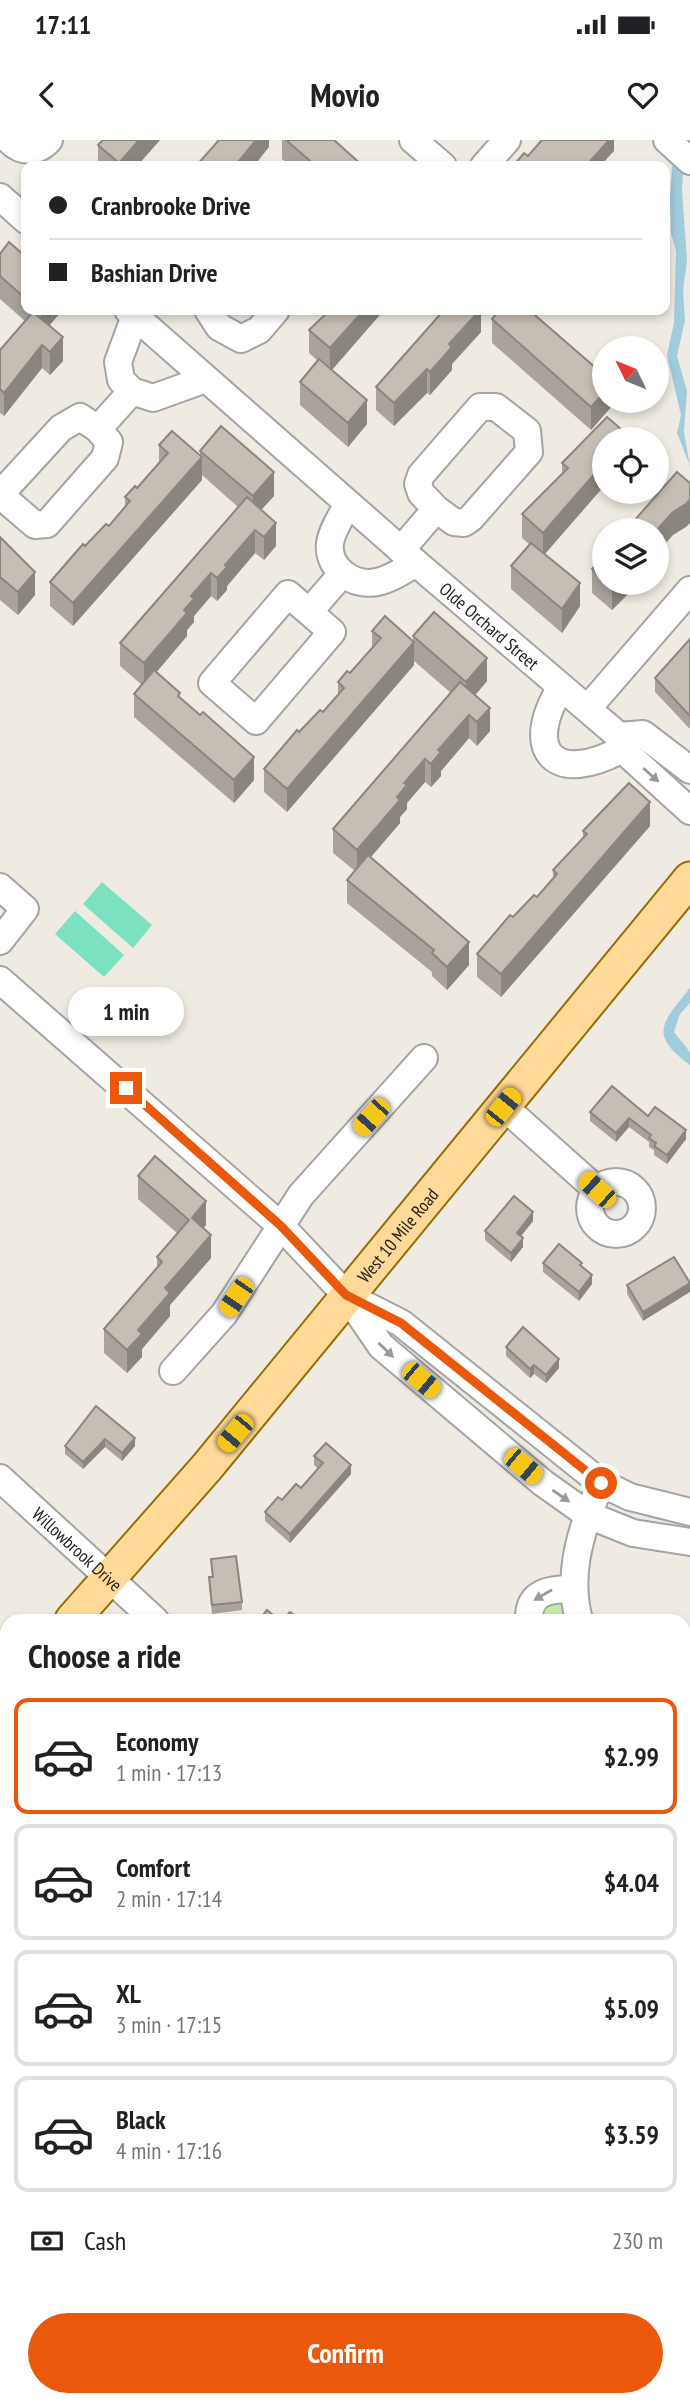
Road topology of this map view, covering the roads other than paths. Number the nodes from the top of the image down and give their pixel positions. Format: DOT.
graph roads {
  1 [pos="50,140"];
  2 [pos="413,140"];
  3 [pos="507,140"];
  4 [pos="667,140"];
  5 [pos="7,147"];
  6 [pos="690,160"];
  7 [pos="437,161"];
  8 [pos="488,161"];
  9 [pos="0,197"];
  10 [pos="21,216"];
  11 [pos="130,315"];
  12 [pos="133,315"];
  13 [pos="272,315"];
  14 [pos="214,318"];
  15 [pos="198,371"];
  16 [pos="132,391"];
  17 [pos="98,429"];
  18 [pos="348,504"];
  19 [pos="436,509"];
  20 [pos="409,557"];
  21 [pos="342,574"];
  22 [pos="690,590"];
  23 [pos="309,612"];
  24 [pos="561,687"];
  25 [pos="588,708"];
  26 [pos="621,742"];
  27 [pos="690,770"];
  28 [pos="690,811"];
  29 [pos="690,879"];
  30 [pos="0,887"];
  31 [pos="0,941"];
  32 [pos="0,980"];
  33 [pos="424,1058"];
  34 [pos="503,1107"];
  35 [pos="597,1190"];
  36 [pos="281,1226"];
  37 [pos="346,1295"];
  38 [pos="173,1371"];
  39 [pos="0,1478"];
  40 [pos="601,1483"];
  41 [pos="690,1512"];
  42 [pos="588,1515"];
  43 [pos="690,1542"];
  44 [pos="108,1579"];
  45 [pos="574,1589"];
  46 [pos="77,1614"];
  47 [pos="148,1614"];
  48 [pos="530,1614"];
  49 [pos="578,1614"];
  1 -- 5 [label="street"];
  2 -- 7 [label="street"];
  3 -- 8 [label="street"];
  4 -- 6 [label="street"];
  9 -- 10 [label="street"];
  11 -- 16 [label="street, Olde Orchard Street"];
  12 -- 15 [label="street, Olde Orchard Street"];
  13 -- 14 [label="street"];
  14 -- 15 [label="street"];
  15 -- 16 [label="street"];
  15 -- 18 [label="street, Olde Orchard Street"];
  16 -- 17 [label="street"];
  18 -- 20 [label="street, Olde Orchard Street"];
  18 -- 21 [label="street"];
  19 -- 19 [label="street"];
  19 -- 20 [label="street"];
  20 -- 21 [label="street"];
  20 -- 24 [label="street, Olde Orchard Street"];
  21 -- 23 [label="street"];
  22 -- 25 [label="street"];
  23 -- 23 [label="street"];
  24 -- 25 [label="street, Olde Orchard Street"];
  24 -- 26 [label="street"];
  25 -- 26 [label="street, Olde Orchard Street"];
  26 -- 27 [label="street"];
  26 -- 28 [label="street, Olde Orchard Street, one-way"];
  29 -- 34 [label="main road, West 10 Mile Road"];
  30 -- 31 [label="street"];
  32 -- 36 [label="street"];
  33 -- 36 [label="street"];
  34 -- 35 [label="street"];
  34 -- 37 [label="main road, West 10 Mile Road"];
  36 -- 37 [label="street"];
  36 -- 38 [label="street"];
  37 -- 40 [label="street"];
  37 -- 42 [label="street, one-way"];
  37 -- 44 [label="main road, West 10 Mile Road"];
  39 -- 44 [label="street, Willowbrook Drive"];
  40 -- 41 [label="street"];
  40 -- 42 [label="street"];
  42 -- 43 [label="street"];
  42 -- 45 [label="street"];
  44 -- 46 [label="main road, West 10 Mile Road"];
  44 -- 47 [label="street, Willowbrook Drive"];
  45 -- 48 [label="street, one-way"];
  45 -- 49 [label="street"];
}
